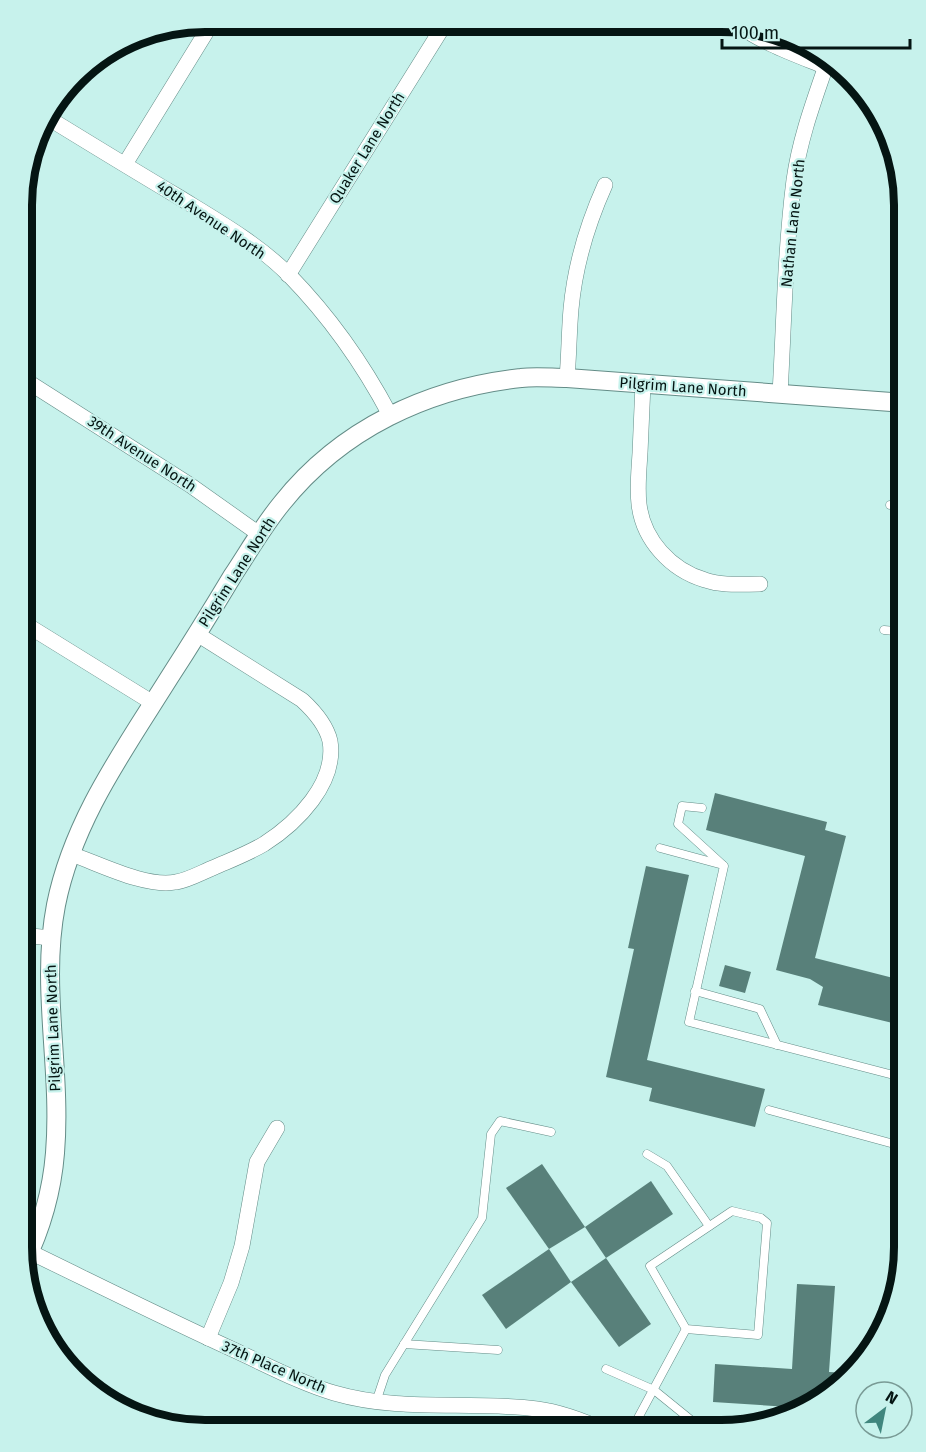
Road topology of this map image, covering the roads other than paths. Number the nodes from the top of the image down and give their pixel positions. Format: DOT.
graph roads {
  1 [pos="207,31"];
  2 [pos="440,31"];
  3 [pos="754,35"];
  4 [pos="811,57"];
  5 [pos="825,66"];
  6 [pos="53,122"];
  7 [pos="125,164"];
  8 [pos="605,185"];
  9 [pos="288,275"];
  10 [pos="567,378"];
  11 [pos="31,384"];
  12 [pos="642,384"];
  13 [pos="780,394"];
  14 [pos="894,402"];
  15 [pos="390,415"];
  16 [pos="890,505"];
  17 [pos="894,505"];
  18 [pos="259,534"];
  19 [pos="760,584"];
  20 [pos="31,628"];
  21 [pos="884,630"];
  22 [pos="894,631"];
  23 [pos="197,634"];
  24 [pos="153,703"];
  25 [pos="702,808"];
  26 [pos="660,848"];
  27 [pos="71,854"];
  28 [pos="724,866"];
  29 [pos="31,936"];
  30 [pos="51,938"];
  31 [pos="695,991"];
  32 [pos="777,1045"];
  33 [pos="894,1075"];
  34 [pos="769,1110"];
  35 [pos="277,1128"];
  36 [pos="551,1132"];
  37 [pos="894,1144"];
  38 [pos="647,1154"];
  39 [pos="709,1226"];
  40 [pos="31,1246"];
  41 [pos="32,1260"];
  42 [pos="686,1329"];
  43 [pos="208,1338"];
  44 [pos="404,1344"];
  45 [pos="498,1350"];
  46 [pos="606,1369"];
  47 [pos="654,1390"];
  48 [pos="376,1402"];
  49 [pos="579,1420"];
  50 [pos="637,1420"];
  51 [pos="691,1420"];
  1 -- 7 [label="street"];
  2 -- 9 [label="street, Quaker Lane North"];
  3 -- 4 [label="street"];
  5 -- 13 [label="street, Nathan Lane North"];
  6 -- 7 [label="street, 40th Avenue North"];
  7 -- 9 [label="street, 40th Avenue North"];
  8 -- 10 [label="street"];
  9 -- 15 [label="street, 40th Avenue North"];
  10 -- 12 [label="street, Pilgrim Lane North"];
  10 -- 15 [label="street, Pilgrim Lane North"];
  11 -- 18 [label="street, 39th Avenue North"];
  12 -- 13 [label="street, Pilgrim Lane North"];
  12 -- 19 [label="street"];
  13 -- 14 [label="street, Pilgrim Lane North"];
  15 -- 18 [label="street, Pilgrim Lane North"];
  16 -- 17 [label="lane"];
  18 -- 23 [label="street, Pilgrim Lane North"];
  20 -- 24 [label="street"];
  21 -- 22 [label="lane"];
  23 -- 24 [label="street, Pilgrim Lane North"];
  23 -- 27 [label="street"];
  24 -- 27 [label="street, Pilgrim Lane North"];
  25 -- 28 [label="lane"];
  26 -- 28 [label="lane"];
  27 -- 30 [label="street, Pilgrim Lane North"];
  28 -- 31 [label="lane"];
  29 -- 30 [label="street"];
  30 -- 40 [label="street, Pilgrim Lane North"];
  31 -- 32 [label="lane"];
  31 -- 32 [label="lane"];
  32 -- 33 [label="lane"];
  34 -- 37 [label="lane"];
  35 -- 43 [label="street"];
  36 -- 44 [label="lane"];
  38 -- 39 [label="lane"];
  39 -- 42 [label="lane"];
  39 -- 42 [label="lane"];
  41 -- 43 [label="street, 37th Place North"];
  42 -- 47 [label="lane"];
  43 -- 48 [label="street, 37th Place North"];
  44 -- 45 [label="lane"];
  44 -- 48 [label="lane"];
  46 -- 47 [label="lane"];
  47 -- 50 [label="lane"];
  47 -- 51 [label="lane"];
  48 -- 49 [label="street, 37th Place North"];
}
